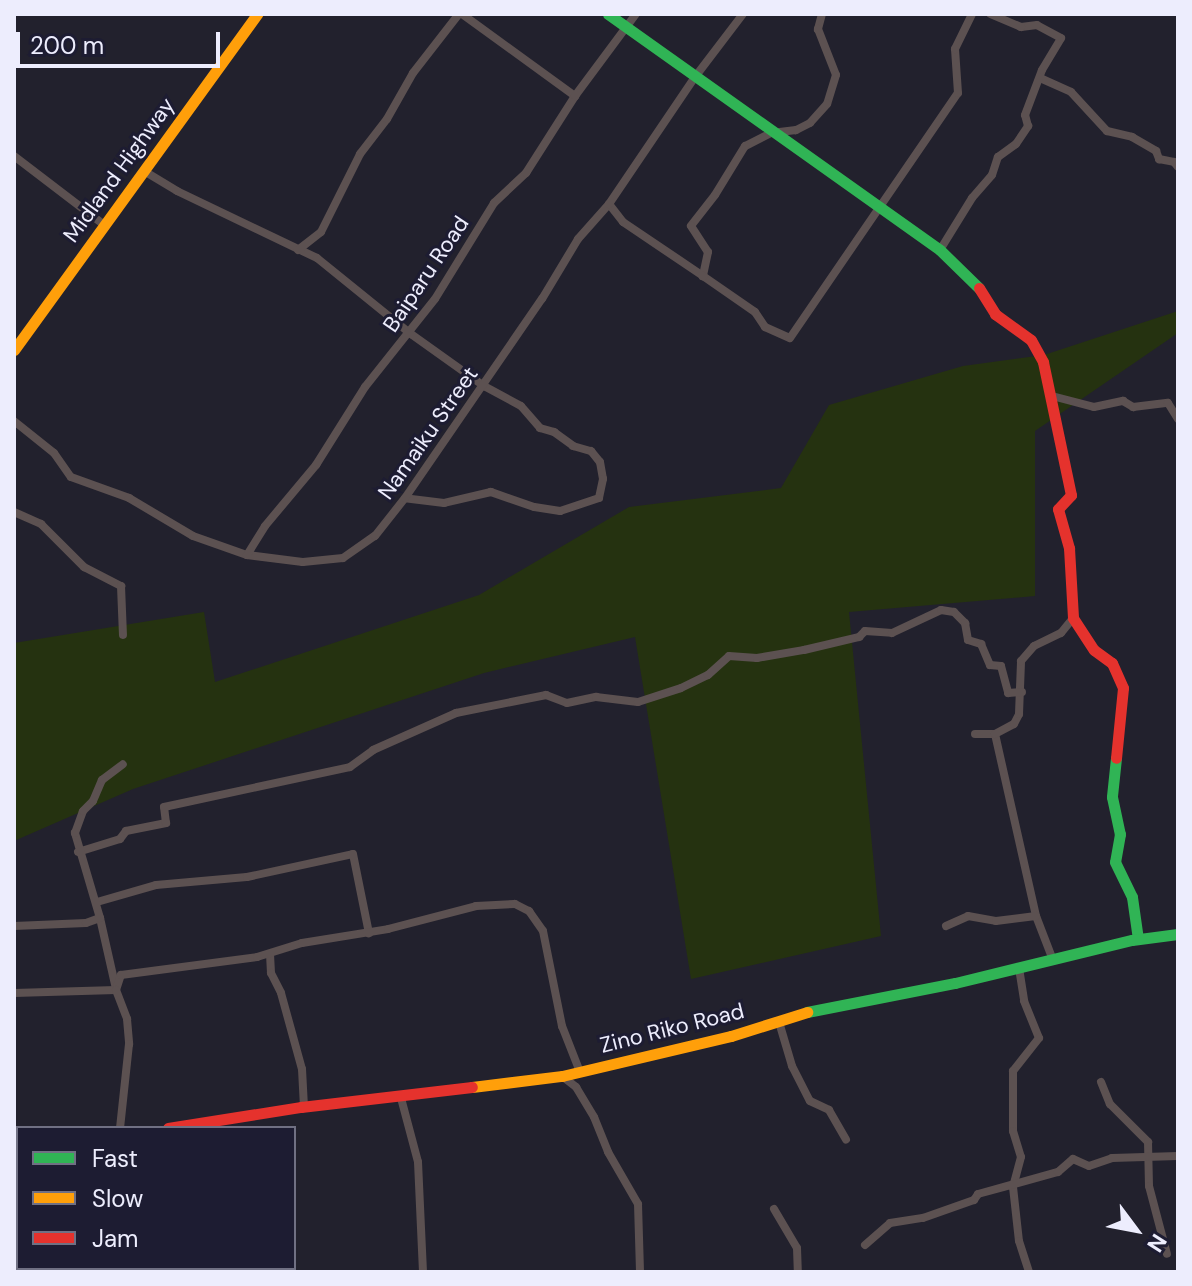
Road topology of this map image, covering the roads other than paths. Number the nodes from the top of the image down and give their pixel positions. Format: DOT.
graph roads {
  1 [pos="257,14"];
  2 [pos="460,14"];
  3 [pos="608,14"];
  4 [pos="636,14"];
  5 [pos="743,14"];
  6 [pos="822,14"];
  7 [pos="972,14"];
  8 [pos="991,14"];
  9 [pos="626,29"];
  10 [pos="695,77"];
  11 [pos="1040,78"];
  12 [pos="575,96"];
  13 [pos="771,133"];
  14 [pos="14,156"];
  15 [pos="1178,167"];
  16 [pos="144,171"];
  17 [pos="609,204"];
  18 [pos="881,206"];
  19 [pos="103,224"];
  20 [pos="298,250"];
  21 [pos="940,250"];
  22 [pos="703,276"];
  23 [pos="411,334"];
  24 [pos="16,345"];
  25 [pos="484,386"];
  26 [pos="1052,396"];
  27 [pos="1178,419"];
  28 [pos="14,421"];
  29 [pos="405,498"];
  30 [pos="14,512"];
  31 [pos="247,555"];
  32 [pos="1073,618"];
  33 [pos="123,635"];
  34 [pos="1022,692"];
  35 [pos="975,734"];
  36 [pos="995,734"];
  37 [pos="123,764"];
  38 [pos="78,852"];
  39 [pos="97,902"];
  40 [pos="1036,916"];
  41 [pos="100,918"];
  42 [pos="14,926"];
  43 [pos="946,926"];
  44 [pos="369,933"];
  45 [pos="1178,934"];
  46 [pos="1138,939"];
  47 [pos="270,954"];
  48 [pos="1053,960"];
  49 [pos="1019,968"];
  50 [pos="116,990"];
  51 [pos="14,993"];
  52 [pos="779,1022"];
  53 [pos="580,1072"];
  54 [pos="562,1076"];
  55 [pos="1101,1082"];
  56 [pos="401,1098"];
  57 [pos="304,1106"];
  58 [pos="120,1126"];
  59 [pos="180,1126"];
  60 [pos="846,1139"];
  61 [pos="1178,1156"];
  62 [pos="1151,1159"];
  63 [pos="1013,1187"];
  64 [pos="774,1209"];
  65 [pos="865,1245"];
  66 [pos="1167,1254"];
  67 [pos="423,1272"];
  68 [pos="640,1272"];
  69 [pos="798,1272"];
  70 [pos="1029,1272"];
  1 -- 16 [label="street, Midland Highway"];
  2 -- 12 [label="street"];
  2 -- 20 [label="street"];
  3 -- 9 [label="street"];
  4 -- 9 [label="street, Baiparu Road"];
  5 -- 10 [label="street, Namaiku Street"];
  6 -- 13 [label="street"];
  7 -- 18 [label="street"];
  8 -- 11 [label="street"];
  9 -- 10 [label="street"];
  9 -- 12 [label="street, Baiparu Road"];
  10 -- 13 [label="street"];
  10 -- 17 [label="street, Namaiku Street"];
  11 -- 15 [label="street"];
  11 -- 21 [label="street"];
  12 -- 23 [label="street, Baiparu Road"];
  13 -- 18 [label="street"];
  13 -- 22 [label="street"];
  14 -- 19 [label="street"];
  16 -- 19 [label="street, Midland Highway"];
  16 -- 20 [label="street"];
  17 -- 22 [label="street"];
  17 -- 25 [label="street, Namaiku Street"];
  18 -- 21 [label="street"];
  18 -- 22 [label="street"];
  19 -- 24 [label="street, Midland Highway"];
  20 -- 23 [label="street"];
  21 -- 26 [label="street"];
  23 -- 25 [label="street"];
  23 -- 31 [label="street, Baiparu Road"];
  25 -- 29 [label="street, Namaiku Street"];
  25 -- 29 [label="street"];
  26 -- 27 [label="street"];
  26 -- 32 [label="street"];
  28 -- 31 [label="street, Namaiku Street"];
  29 -- 31 [label="street, Namaiku Street"];
  30 -- 33 [label="street"];
  32 -- 34 [label="street"];
  32 -- 46 [label="street"];
  34 -- 36 [label="street"];
  34 -- 38 [label="street"];
  35 -- 36 [label="street"];
  36 -- 40 [label="street"];
  37 -- 38 [label="street"];
  38 -- 39 [label="street"];
  39 -- 41 [label="street"];
  39 -- 44 [label="street"];
  40 -- 43 [label="street"];
  40 -- 48 [label="street"];
  41 -- 42 [label="street"];
  41 -- 50 [label="street"];
  44 -- 47 [label="street"];
  44 -- 53 [label="street"];
  45 -- 46 [label="street, Zino Riko Road"];
  46 -- 48 [label="street, Zino Riko Road"];
  47 -- 50 [label="street"];
  47 -- 57 [label="street"];
  48 -- 49 [label="street, Zino Riko Road"];
  49 -- 52 [label="street, Zino Riko Road"];
  49 -- 63 [label="street"];
  50 -- 51 [label="street"];
  50 -- 58 [label="street"];
  52 -- 53 [label="street, Zino Riko Road"];
  52 -- 60 [label="street"];
  53 -- 54 [label="street, Zino Riko Road"];
  54 -- 56 [label="street, Zino Riko Road"];
  54 -- 68 [label="street"];
  55 -- 62 [label="street"];
  56 -- 57 [label="street, Zino Riko Road"];
  56 -- 67 [label="street"];
  57 -- 59 [label="street, Zino Riko Road"];
  61 -- 62 [label="street"];
  62 -- 63 [label="street"];
  62 -- 66 [label="street"];
  63 -- 65 [label="street"];
  63 -- 70 [label="street"];
  64 -- 69 [label="street"];
}
